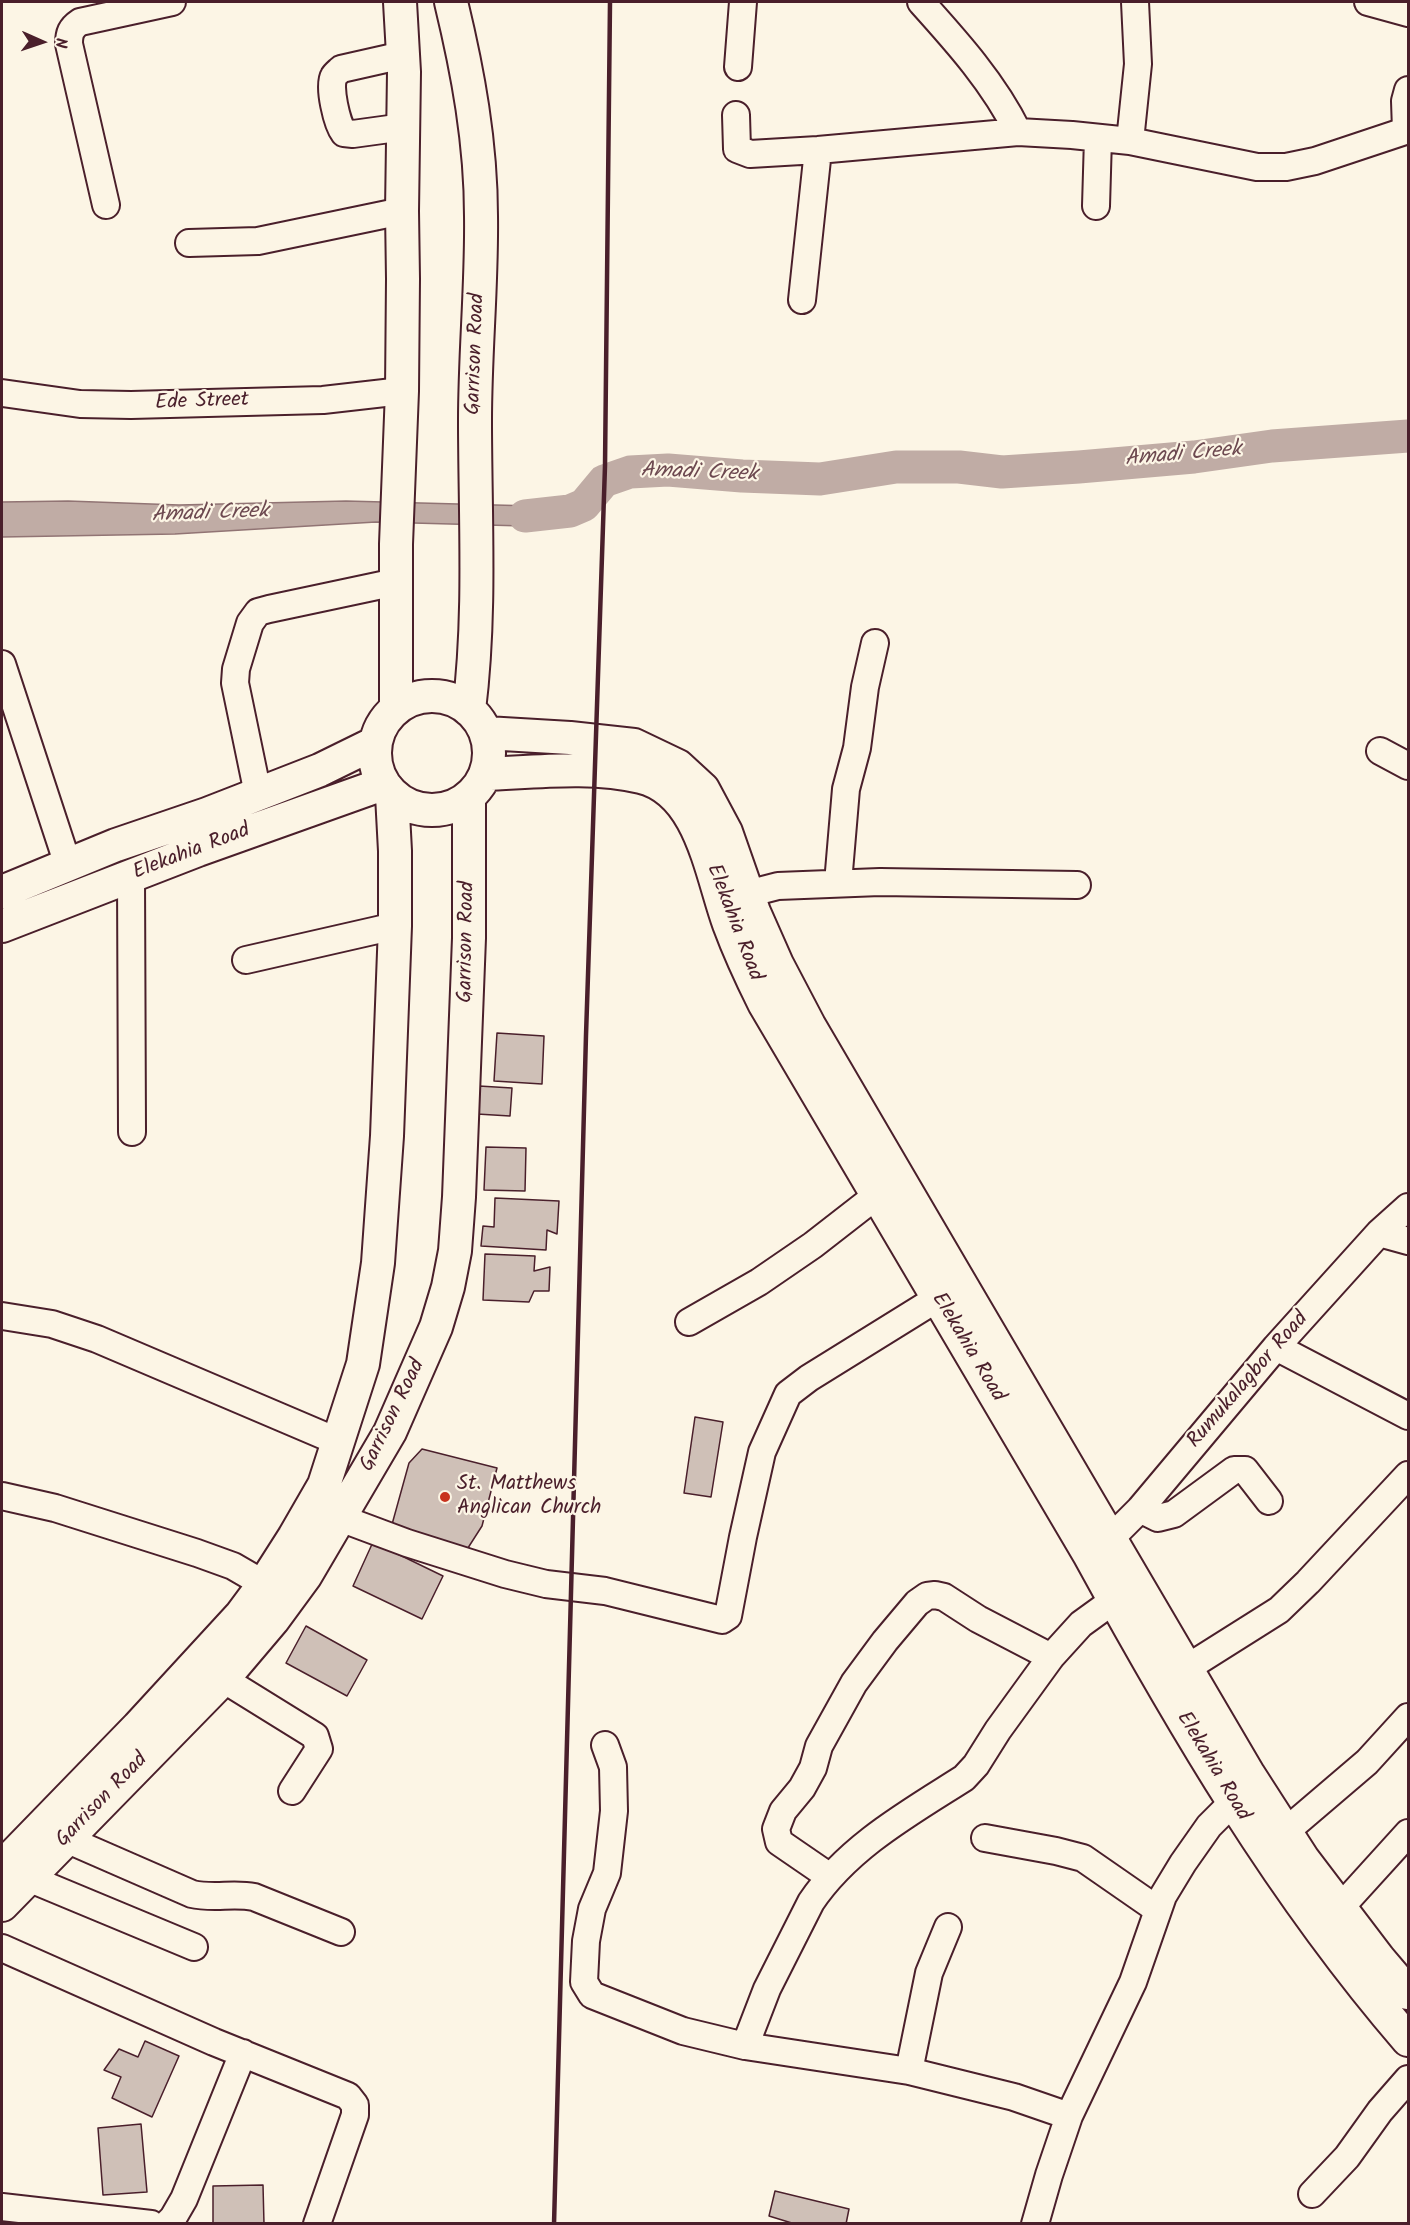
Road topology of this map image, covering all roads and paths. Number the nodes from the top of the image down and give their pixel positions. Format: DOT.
graph roads {
  1 [pos="172,2"];
  2 [pos="400,2"];
  3 [pos="451,2"];
  4 [pos="743,2"];
  5 [pos="921,2"];
  6 [pos="1136,2"];
  7 [pos="1368,2"];
  8 [pos="1408,13"];
  9 [pos="403,55"];
  10 [pos="738,67"];
  11 [pos="1408,90"];
  12 [pos="736,115"];
  13 [pos="404,127"];
  14 [pos="1408,130"];
  15 [pos="1018,132"];
  16 [pos="1098,138"];
  17 [pos="1130,141"];
  18 [pos="818,150"];
  19 [pos="106,205"];
  20 [pos="1096,206"];
  21 [pos="402,211"];
  22 [pos="189,243"];
  23 [pos="802,300"];
  24 [pos="402,391"];
  25 [pos="2,393"];
  26 [pos="396,582"];
  27 [pos="875,643"];
  28 [pos="2,664"];
  29 [pos="396,708"];
  30 [pos="478,721"];
  31 [pos="375,743"];
  32 [pos="1380,751"];
  33 [pos="1408,766"];
  34 [pos="477,785"];
  35 [pos="388,789"];
  36 [pos="258,794"];
  37 [pos="68,865"];
  38 [pos="131,876"];
  39 [pos="838,883"];
  40 [pos="1077,885"];
  41 [pos="2,892"];
  42 [pos="747,894"];
  43 [pos="2,926"];
  44 [pos="395,926"];
  45 [pos="246,960"];
  46 [pos="132,1132"];
  47 [pos="876,1196"];
  48 [pos="1408,1207"];
  49 [pos="1379,1233"];
  50 [pos="1408,1241"];
  51 [pos="938,1298"];
  52 [pos="2,1316"];
  53 [pos="690,1322"];
  54 [pos="1276,1347"];
  55 [pos="1408,1416"];
  56 [pos="339,1442"];
  57 [pos="1408,1475"];
  58 [pos="2,1496"];
  59 [pos="1269,1501"];
  60 [pos="1140,1509"];
  61 [pos="340,1518"];
  62 [pos="1100,1546"];
  63 [pos="264,1584"];
  64 [pos="1126,1592"];
  65 [pos="1051,1657"];
  66 [pos="1187,1668"];
  67 [pos="223,1679"];
  68 [pos="1408,1717"];
  69 [pos="605,1745"];
  70 [pos="292,1791"];
  71 [pos="1233,1802"];
  72 [pos="1286,1832"];
  73 [pos="1408,1833"];
  74 [pos="985,1838"];
  75 [pos="66,1839"];
  76 [pos="15,1872"];
  77 [pos="830,1877"];
  78 [pos="2,1905"];
  79 [pos="1340,1908"];
  80 [pos="1158,1910"];
  81 [pos="948,1927"];
  82 [pos="341,1932"];
  83 [pos="195,1947"];
  84 [pos="2,1948"];
  85 [pos="1408,1993"];
  86 [pos="1408,2040"];
  87 [pos="745,2046"];
  88 [pos="243,2053"];
  89 [pos="909,2071"];
  90 [pos="1408,2079"];
  91 [pos="1069,2116"];
  92 [pos="1312,2194"];
  93 [pos="6,2213"];
  94 [pos="151,2223"];
  95 [pos="167,2223"];
  96 [pos="317,2223"];
  97 [pos="1035,2223"];
  1 -- 19 [label="street"];
  2 -- 9 [label="main road"];
  3 -- 30 [label="main road, Garrison Road"];
  4 -- 10 [label="street"];
  5 -- 15 [label="street"];
  6 -- 17 [label="street"];
  7 -- 8 [label="street"];
  9 -- 13 [label="main road"];
  9 -- 13 [label="street"];
  11 -- 14 [label="street"];
  12 -- 18 [label="street"];
  13 -- 21 [label="main road"];
  14 -- 17 [label="street"];
  15 -- 16 [label="street"];
  15 -- 18 [label="street"];
  16 -- 17 [label="street"];
  16 -- 20 [label="street"];
  18 -- 23 [label="street"];
  21 -- 22 [label="street"];
  21 -- 24 [label="main road"];
  24 -- 25 [label="street, Ede Street"];
  24 -- 26 [label="main road"];
  26 -- 29 [label="main road"];
  26 -- 36 [label="street"];
  27 -- 39 [label="street"];
  28 -- 37 [label="street"];
  29 -- 30 [label="main road"];
  29 -- 31 [label="main road"];
  30 -- 34 [label="main road"];
  30 -- 42 [label="main road, Elekahia Road"];
  31 -- 35 [label="main road"];
  31 -- 36 [label="main road, Elekahia Road"];
  32 -- 33 [label="street"];
  34 -- 35 [label="main road"];
  34 -- 47 [label="main road, Elekahia Road"];
  34 -- 61 [label="main road, Garrison Road"];
  35 -- 38 [label="main road, Elekahia Road"];
  35 -- 44 [label="main road, Garrison Road"];
  36 -- 37 [label="main road, Elekahia Road"];
  37 -- 41 [label="main road, Elekahia Road"];
  38 -- 43 [label="main road, Elekahia Road"];
  38 -- 46 [label="street"];
  39 -- 40 [label="street"];
  39 -- 42 [label="street"];
  42 -- 62 [label="main road, Elekahia Road"];
  44 -- 45 [label="street"];
  44 -- 56 [label="main road, Garrison Road"];
  47 -- 51 [label="main road, Elekahia Road"];
  47 -- 53 [label="street"];
  48 -- 49 [label="street, Rumukalagbor Road"];
  49 -- 50 [label="street"];
  49 -- 54 [label="street, Rumukalagbor Road"];
  51 -- 61 [label="street"];
  51 -- 62 [label="main road, Elekahia Road"];
  52 -- 56 [label="street"];
  54 -- 55 [label="street"];
  54 -- 60 [label="street, Rumukalagbor Road"];
  56 -- 63 [label="main road, Garrison Road"];
  57 -- 66 [label="street"];
  58 -- 63 [label="street"];
  59 -- 60 [label="street"];
  60 -- 62 [label="street, Rumukalagbor Road"];
  61 -- 67 [label="main road, Garrison Road"];
  62 -- 64 [label="main road, Elekahia Road"];
  63 -- 76 [label="main road, Garrison Road"];
  64 -- 65 [label="street"];
  64 -- 66 [label="main road, Elekahia Road"];
  64 -- 71 [label="main road, Elekahia Road"];
  65 -- 77 [label="street"];
  65 -- 77 [label="street"];
  66 -- 72 [label="main road, Elekahia Road"];
  67 -- 70 [label="street"];
  67 -- 75 [label="main road, Garrison Road"];
  68 -- 72 [label="street"];
  69 -- 87 [label="street"];
  71 -- 80 [label="street"];
  71 -- 86 [label="main road, Elekahia Road"];
  72 -- 79 [label="main road, Elekahia Road"];
  73 -- 79 [label="street"];
  74 -- 80 [label="street"];
  75 -- 76 [label="main road, Garrison Road"];
  75 -- 82 [label="street"];
  76 -- 78 [label="main road, Garrison Road"];
  76 -- 83 [label="street"];
  77 -- 87 [label="street"];
  79 -- 85 [label="main road, Elekahia Road"];
  80 -- 91 [label="street"];
  81 -- 89 [label="street"];
  84 -- 88 [label="street"];
  87 -- 89 [label="street"];
  88 -- 95 [label="street"];
  88 -- 96 [label="street"];
  89 -- 91 [label="street"];
  90 -- 92 [label="street"];
  91 -- 97 [label="street"];
  93 -- 94 [label="street"];
}
